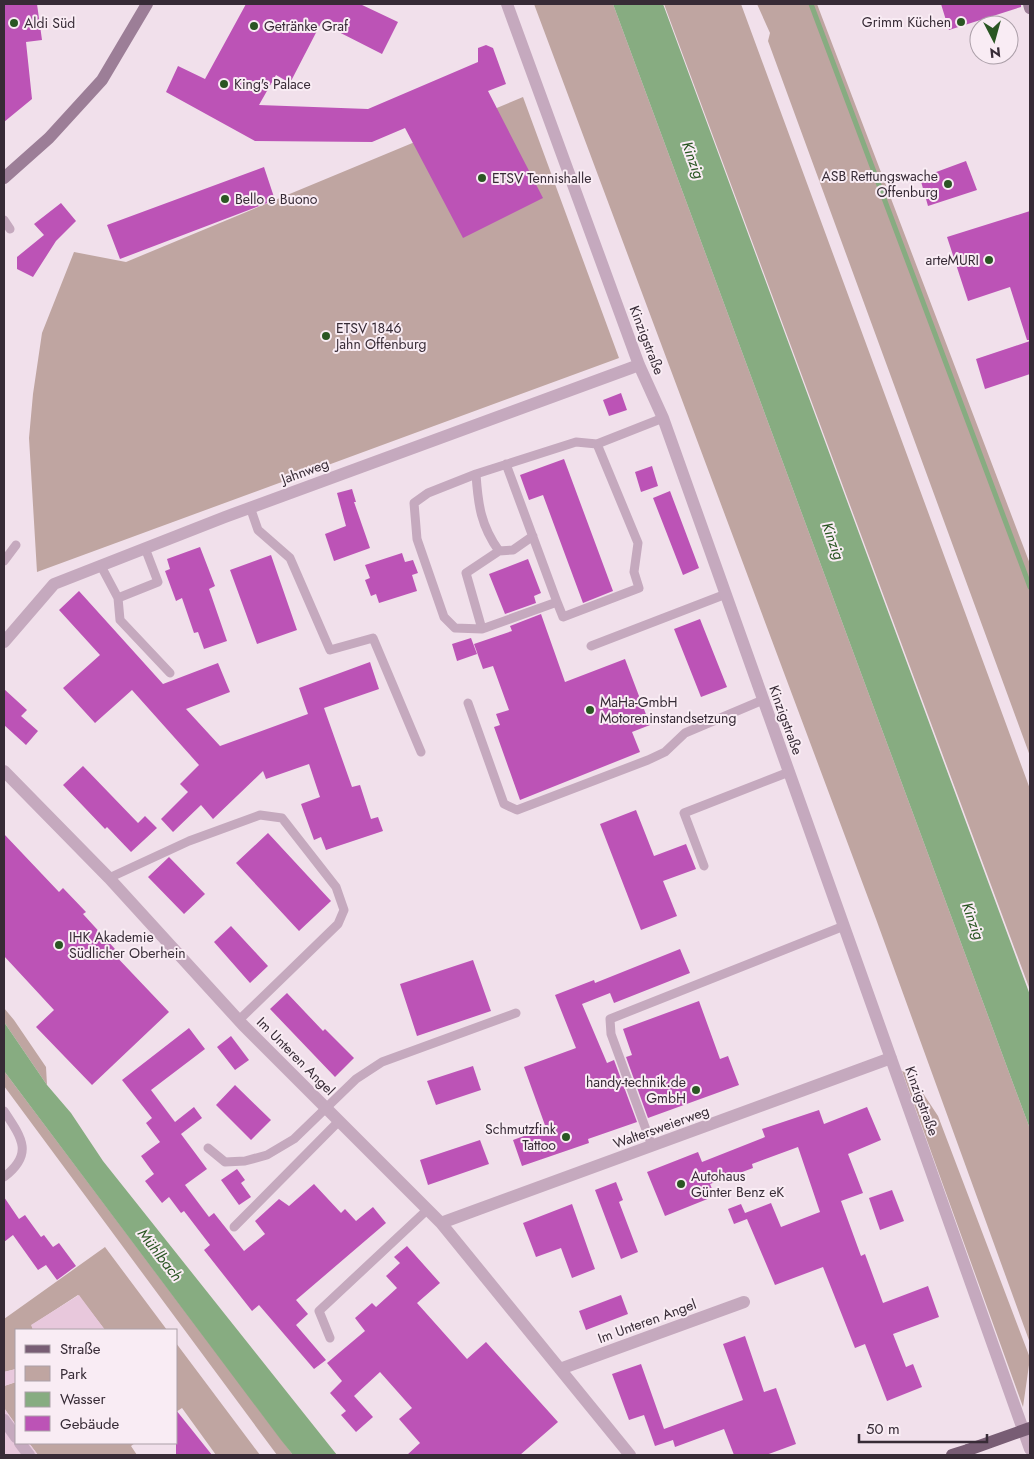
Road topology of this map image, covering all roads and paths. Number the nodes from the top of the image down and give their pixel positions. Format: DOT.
graph roads {
  1 [pos="147,4"];
  2 [pos="508,4"];
  3 [pos="1029,4"];
  4 [pos="1030,8"];
  5 [pos="4,178"];
  6 [pos="4,220"];
  7 [pos="10,229"];
  8 [pos="639,365"];
  9 [pos="663,418"];
  10 [pos="598,444"];
  11 [pos="506,464"];
  12 [pos="476,474"];
  13 [pos="250,507"];
  14 [pos="532,536"];
  15 [pos="16,545"];
  16 [pos="146,548"];
  17 [pos="499,551"];
  18 [pos="4,561"];
  19 [pos="101,566"];
  20 [pos="726,594"];
  21 [pos="118,598"];
  22 [pos="557,602"];
  23 [pos="482,629"];
  24 [pos="4,642"];
  25 [pos="591,646"];
  26 [pos="170,673"];
  27 [pos="763,700"];
  28 [pos="468,703"];
  29 [pos="422,752"];
  30 [pos="4,771"];
  31 [pos="789,772"];
  32 [pos="704,866"];
  33 [pos="110,878"];
  34 [pos="844,926"];
  35 [pos="516,1013"];
  36 [pos="239,1020"];
  37 [pos="891,1058"];
  38 [pos="325,1107"];
  39 [pos="4,1111"];
  40 [pos="338,1121"];
  41 [pos="652,1146"];
  42 [pos="208,1148"];
  43 [pos="4,1177"];
  44 [pos="427,1210"];
  45 [pos="440,1223"];
  46 [pos="234,1227"];
  47 [pos="744,1302"];
  48 [pos="330,1338"];
  49 [pos="560,1369"];
  50 [pos="4,1420"];
  51 [pos="1030,1428"];
  52 [pos="15,1436"];
  53 [pos="21,1444"];
  54 [pos="1030,1449"];
  55 [pos="29,1455"];
  56 [pos="630,1455"];
  57 [pos="952,1455"];
  1 -- 5 [label="main road"];
  2 -- 8 [label="street, Kinzigstraße"];
  3 -- 4 [label="main road"];
  6 -- 7 [label="lane"];
  8 -- 9 [label="street, Kinzigstraße"];
  8 -- 13 [label="street, Jahnweg"];
  9 -- 10 [label="lane"];
  9 -- 20 [label="street, Kinzigstraße"];
  10 -- 11 [label="lane"];
  10 -- 22 [label="lane"];
  11 -- 12 [label="lane"];
  11 -- 14 [label="lane"];
  12 -- 17 [label="lane"];
  12 -- 23 [label="lane"];
  13 -- 16 [label="street, Jahnweg"];
  13 -- 29 [label="lane"];
  14 -- 17 [label="lane"];
  14 -- 22 [label="lane"];
  15 -- 18 [label="lane"];
  16 -- 19 [label="street, Jahnweg"];
  16 -- 21 [label="lane"];
  17 -- 23 [label="lane"];
  19 -- 21 [label="lane"];
  19 -- 24 [label="street, Jahnweg"];
  20 -- 25 [label="lane"];
  20 -- 27 [label="street, Kinzigstraße"];
  21 -- 26 [label="lane"];
  22 -- 23 [label="lane"];
  27 -- 28 [label="lane"];
  27 -- 31 [label="street, Kinzigstraße"];
  30 -- 33 [label="street, Im Unteren Angel"];
  31 -- 32 [label="lane"];
  31 -- 34 [label="street, Kinzigstraße"];
  33 -- 36 [label="street, Im Unteren Angel"];
  33 -- 36 [label="lane"];
  34 -- 37 [label="street, Kinzigstraße"];
  34 -- 41 [label="lane"];
  35 -- 38 [label="lane"];
  36 -- 38 [label="street, Im Unteren Angel"];
  37 -- 41 [label="street, Waltersweierweg"];
  37 -- 54 [label="street, Kinzigstraße"];
  38 -- 40 [label="street, Im Unteren Angel"];
  38 -- 42 [label="lane"];
  39 -- 43 [label="lane"];
  40 -- 44 [label="street, Im Unteren Angel"];
  40 -- 46 [label="lane"];
  41 -- 45 [label="street, Waltersweierweg"];
  44 -- 45 [label="street, Im Unteren Angel"];
  44 -- 48 [label="lane"];
  45 -- 49 [label="street, Im Unteren Angel"];
  47 -- 49 [label="street, Im Unteren Angel"];
  49 -- 56 [label="street, Im Unteren Angel"];
  50 -- 52 [label="street"];
  51 -- 57 [label="main road, bridge"];
  53 -- 55 [label="street"];
}
